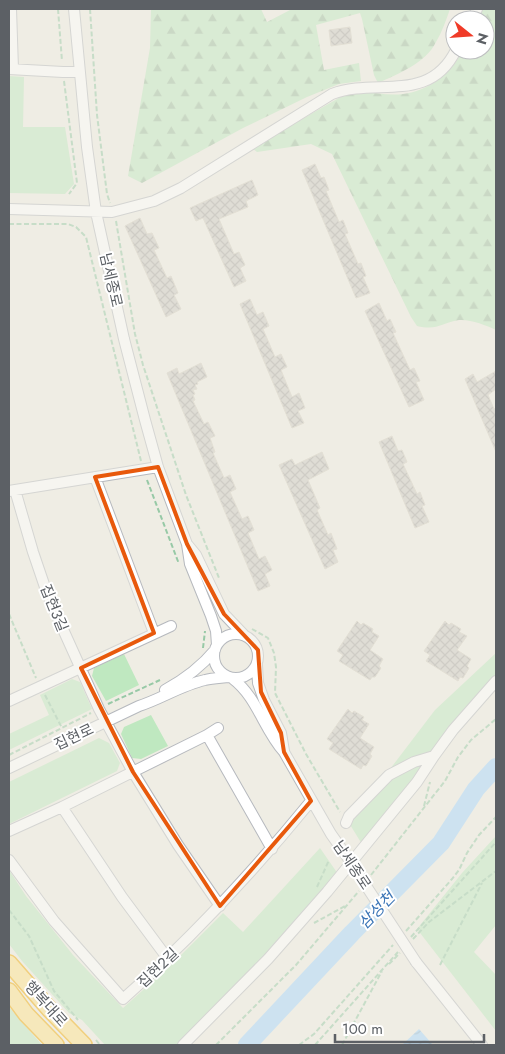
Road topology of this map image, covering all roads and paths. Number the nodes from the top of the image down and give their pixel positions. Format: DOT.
graph roads {
  1 [pos="11,9"];
  2 [pos="58,9"];
  3 [pos="74,9"];
  4 [pos="90,9"];
  5 [pos="449,60"];
  6 [pos="11,69"];
  7 [pos="62,72"];
  8 [pos="79,72"];
  9 [pos="69,194"];
  10 [pos="9,209"];
  11 [pos="96,212"];
  12 [pos="112,212"];
  13 [pos="9,224"];
  14 [pos="158,467"];
  15 [pos="143,470"];
  16 [pos="95,477"];
  17 [pos="12,490"];
  18 [pos="187,544"];
  19 [pos="180,567"];
  20 [pos="220,580"];
  21 [pos="9,614"];
  22 [pos="171,626"];
  23 [pos="205,626"];
  24 [pos="246,631"];
  25 [pos="154,633"];
  26 [pos="216,647"];
  27 [pos="202,650"];
  28 [pos="257,665"];
  29 [pos="81,668"];
  30 [pos="231,678"];
  31 [pos="161,680"];
  32 [pos="38,681"];
  33 [pos="496,681"];
  34 [pos="44,692"];
  35 [pos="9,701"];
  36 [pos="108,704"];
  37 [pos="139,706"];
  38 [pos="91,713"];
  39 [pos="106,722"];
  40 [pos="62,728"];
  41 [pos="218,728"];
  42 [pos="207,735"];
  43 [pos="284,752"];
  44 [pos="9,755"];
  45 [pos="434,756"];
  46 [pos="9,768"];
  47 [pos="133,772"];
  48 [pos="312,801"];
  49 [pos="62,808"];
  50 [pos="346,823"];
  51 [pos="9,832"];
  52 [pos="272,850"];
  53 [pos="9,860"];
  54 [pos="483,881"];
  55 [pos="349,904"];
  56 [pos="220,906"];
  57 [pos="9,910"];
  58 [pos="290,933"];
  59 [pos="168,959"];
  60 [pos="9,963"];
  61 [pos="440,965"];
  62 [pos="9,991"];
  63 [pos="79,1021"];
  64 [pos="90,1042"];
  65 [pos="56,1045"];
  66 [pos="100,1045"];
  67 [pos="183,1045"];
  68 [pos="482,1045"];
  1 -- 6 [label="street"];
  2 -- 7 [label="path"];
  3 -- 8 [label="street, 남세종로"];
  4 -- 12 [label="path"];
  5 -- 12 [label="street"];
  6 -- 7 [label="street"];
  7 -- 8 [label="street"];
  7 -- 9 [label="path"];
  8 -- 11 [label="street, 남세종로"];
  10 -- 11 [label="street"];
  11 -- 12 [label="street"];
  11 -- 14 [label="street, 남세종로"];
  12 -- 20 [label="path"];
  13 -- 15 [label="path"];
  14 -- 15 [label="street"];
  14 -- 18 [label="street, 남세종로"];
  15 -- 16 [label="street"];
  15 -- 19 [label="path"];
  16 -- 17 [label="street"];
  16 -- 25 [label="street"];
  17 -- 29 [label="street, 집현3길"];
  18 -- 24 [label="street, 남세종로"];
  18 -- 26 [label="street, 남세종로"];
  21 -- 32 [label="path"];
  22 -- 25 [label="street"];
  23 -- 27 [label="path"];
  24 -- 26 [label="street"];
  24 -- 28 [label="street"];
  24 -- 50 [label="path"];
  25 -- 29 [label="street"];
  26 -- 30 [label="street"];
  26 -- 37 [label="street, 집현로"];
  28 -- 30 [label="street"];
  28 -- 43 [label="street, 남세종로"];
  29 -- 35 [label="street"];
  29 -- 39 [label="street, 집현3길"];
  30 -- 37 [label="street, 집현로"];
  30 -- 43 [label="street, 남세종로"];
  31 -- 36 [label="path"];
  33 -- 45 [label="street"];
  34 -- 40 [label="path"];
  37 -- 39 [label="street, 집현로"];
  38 -- 40 [label="path"];
  39 -- 46 [label="street, 집현로"];
  39 -- 47 [label="street, 집현3길"];
  40 -- 44 [label="path"];
  41 -- 42 [label="street"];
  42 -- 47 [label="street"];
  42 -- 52 [label="street"];
  43 -- 48 [label="street, 남세종로"];
  45 -- 50 [label="street"];
  45 -- 58 [label="street"];
  47 -- 49 [label="street"];
  47 -- 56 [label="street, 집현3길"];
  48 -- 52 [label="street, 집현2길"];
  48 -- 68 [label="street, 남세종로, bridge"];
  49 -- 51 [label="street"];
  49 -- 59 [label="street"];
  52 -- 56 [label="street, 집현2길"];
  53 -- 59 [label="street, 집현2길"];
  54 -- 61 [label="path"];
  55 -- 58 [label="path"];
  56 -- 59 [label="street, 집현2길"];
  57 -- 63 [label="path"];
  58 -- 67 [label="street"];
  60 -- 64 [label="highway, 행복대로"];
  62 -- 65 [label="highway, 행복대로"];
  64 -- 66 [label="path"];
}
